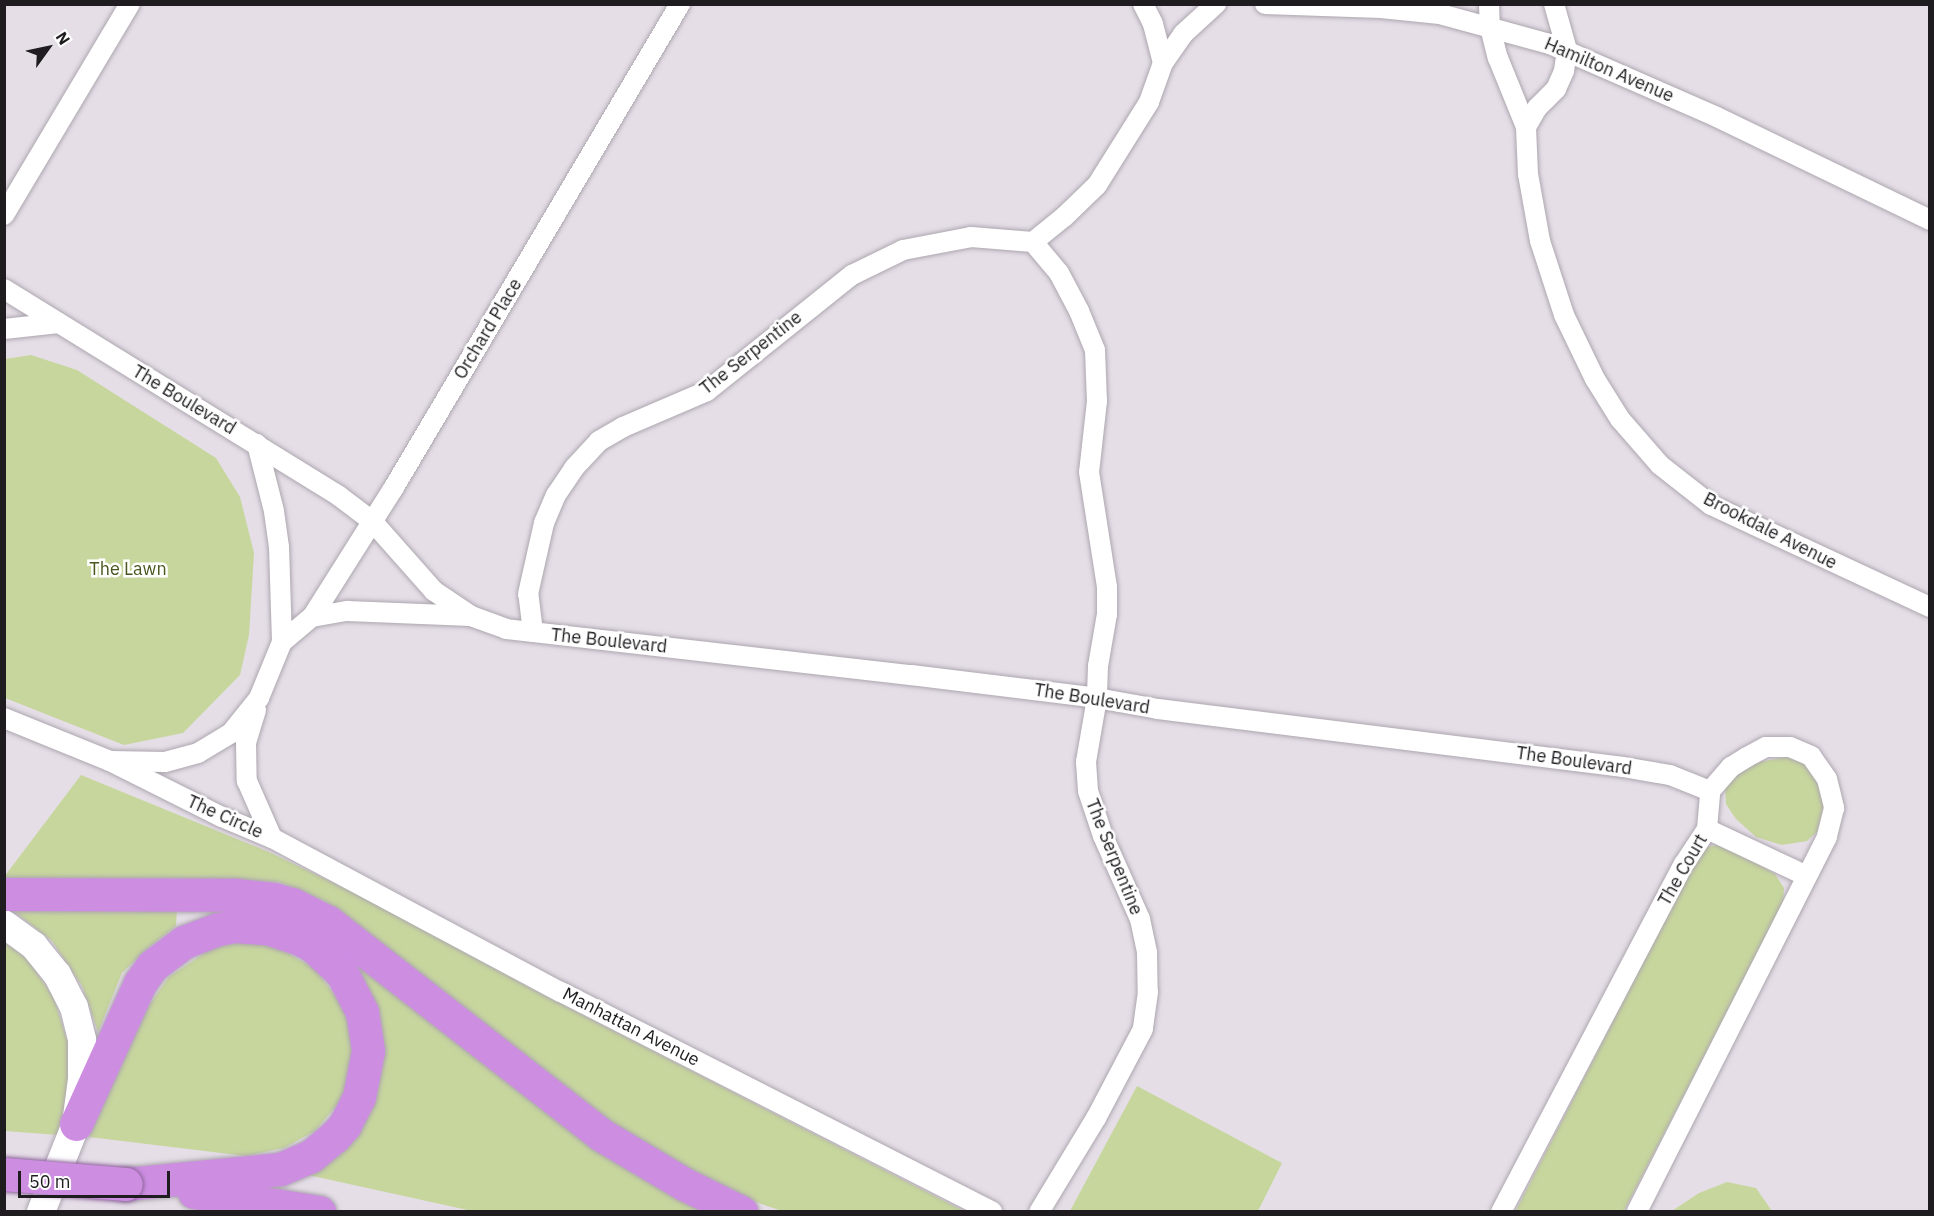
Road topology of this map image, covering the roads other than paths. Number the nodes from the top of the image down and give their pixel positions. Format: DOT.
graph roads {
  1 [pos="130,4"];
  2 [pos="680,4"];
  3 [pos="1143,4"];
  4 [pos="1216,4"];
  5 [pos="1265,4"];
  6 [pos="1489,4"];
  7 [pos="1554,4"];
  8 [pos="1490,27"];
  9 [pos="1567,50"];
  10 [pos="1162,63"];
  11 [pos="1526,127"];
  12 [pos="4,215"];
  13 [pos="1929,220"];
  14 [pos="1033,243"];
  15 [pos="4,289"];
  16 [pos="59,323"];
  17 [pos="4,329"];
  18 [pos="257,444"];
  19 [pos="372,521"];
  20 [pos="1929,607"];
  21 [pos="312,616"];
  22 [pos="471,616"];
  23 [pos="533,632"];
  24 [pos="282,642"];
  25 [pos="259,698"];
  26 [pos="1097,698"];
  27 [pos="4,718"];
  28 [pos="110,761"];
  29 [pos="1710,791"];
  30 [pos="1707,829"];
  31 [pos="272,838"];
  32 [pos="1808,876"];
  33 [pos="4,894"];
  34 [pos="4,924"];
  35 [pos="76,1124"];
  36 [pos="4,1174"];
  37 [pos="126,1184"];
  38 [pos="41,1212"];
  39 [pos="320,1212"];
  40 [pos="741,1212"];
  41 [pos="992,1212"];
  42 [pos="1039,1212"];
  43 [pos="1501,1212"];
  44 [pos="1637,1212"];
  1 -- 12 [label="street"];
  2 -- 19 [label="street, Orchard Place"];
  3 -- 10 [label="street"];
  4 -- 10 [label="street"];
  5 -- 8 [label="street, Hamilton Avenue"];
  6 -- 8 [label="street, Brookdale Avenue"];
  7 -- 9 [label="street"];
  8 -- 9 [label="street, Hamilton Avenue"];
  8 -- 11 [label="street, Brookdale Avenue"];
  9 -- 11 [label="street"];
  9 -- 13 [label="street, Hamilton Avenue"];
  10 -- 14 [label="street"];
  11 -- 20 [label="street, Brookdale Avenue"];
  14 -- 23 [label="street, The Serpentine"];
  14 -- 26 [label="street, The Serpentine"];
  15 -- 16 [label="street, The Boulevard"];
  16 -- 17 [label="street"];
  16 -- 18 [label="street, The Boulevard"];
  18 -- 19 [label="street, The Boulevard"];
  18 -- 24 [label="street, The Circle"];
  19 -- 21 [label="street, Orchard Place"];
  19 -- 22 [label="street, The Boulevard"];
  21 -- 22 [label="street, The Boulevard"];
  21 -- 24 [label="street, Orchard Place"];
  22 -- 23 [label="street, The Boulevard"];
  23 -- 26 [label="street, The Boulevard"];
  24 -- 25 [label="street, The Circle"];
  25 -- 28 [label="street, The Circle"];
  25 -- 31 [label="street, The Circle"];
  26 -- 29 [label="street, The Boulevard"];
  26 -- 42 [label="street, The Serpentine"];
  27 -- 28 [label="street, The Circle"];
  28 -- 31 [label="street, The Circle"];
  29 -- 30 [label="street, The Court"];
  29 -- 32 [label="street"];
  30 -- 32 [label="street"];
  30 -- 43 [label="street, The Court"];
  31 -- 41 [label="street, Manhattan Avenue"];
  32 -- 44 [label="street"];
  33 -- 40 [label="highway"];
  34 -- 35 [label="main road"];
  35 -- 37 [label="highway"];
  35 -- 38 [label="main road"];
  36 -- 37 [label="highway, bridge"];
  37 -- 39 [label="highway"];
}
